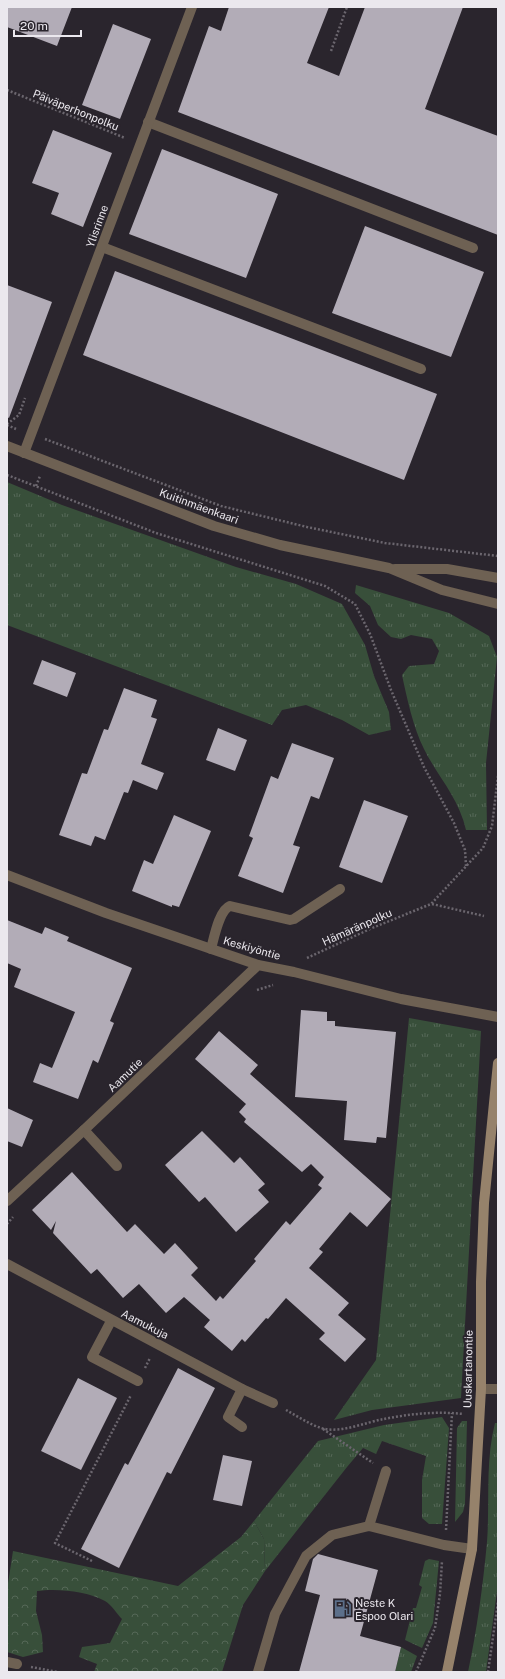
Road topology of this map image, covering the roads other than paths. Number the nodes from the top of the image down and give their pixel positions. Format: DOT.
graph roads {
  1 [pos="192,7"];
  2 [pos="148,122"];
  3 [pos="102,247"];
  4 [pos="473,248"];
  5 [pos="421,369"];
  6 [pos="7,446"];
  7 [pos="24,453"];
  8 [pos="389,568"];
  9 [pos="498,578"];
  10 [pos="498,604"];
  11 [pos="7,876"];
  12 [pos="340,888"];
  13 [pos="211,949"];
  14 [pos="258,965"];
  15 [pos="498,1017"];
  16 [pos="498,1063"];
  17 [pos="84,1130"];
  18 [pos="117,1166"];
  19 [pos="9,1195"];
  20 [pos="7,1264"];
  21 [pos="111,1321"];
  22 [pos="138,1381"];
  23 [pos="242,1389"];
  24 [pos="481,1389"];
  25 [pos="498,1389"];
  26 [pos="273,1403"];
  27 [pos="242,1427"];
  28 [pos="386,1471"];
  29 [pos="369,1526"];
  30 [pos="472,1549"];
  31 [pos="258,1672"];
  32 [pos="447,1672"];
  1 -- 2 [label="street, Ylisrinne"];
  2 -- 3 [label="street, Ylisrinne"];
  2 -- 4 [label="street"];
  3 -- 5 [label="street"];
  3 -- 7 [label="street, Ylisrinne"];
  6 -- 7 [label="street, Kuitinmäenkaari"];
  7 -- 8 [label="street, Kuitinmäenkaari"];
  8 -- 9 [label="street, Kuitinmäenkaari"];
  8 -- 10 [label="street, Kuitinmäenkaari"];
  11 -- 13 [label="street, Keskiyöntie"];
  12 -- 13 [label="street"];
  13 -- 14 [label="street, Keskiyöntie"];
  14 -- 15 [label="street, Keskiyöntie"];
  14 -- 17 [label="street, Aamutie"];
  16 -- 24 [label="main road, Uuskartanontie"];
  17 -- 18 [label="street"];
  17 -- 19 [label="street, Aamutie"];
  20 -- 21 [label="street, Aamukuja"];
  21 -- 22 [label="street"];
  21 -- 23 [label="street, Aamukuja"];
  23 -- 26 [label="street, Aamukuja"];
  23 -- 27 [label="street"];
  24 -- 25 [label="street"];
  24 -- 30 [label="main road, Uuskartanontie"];
  28 -- 29 [label="street"];
  29 -- 30 [label="street"];
  29 -- 31 [label="street"];
  30 -- 32 [label="main road, Uuskartanontie"];
}
